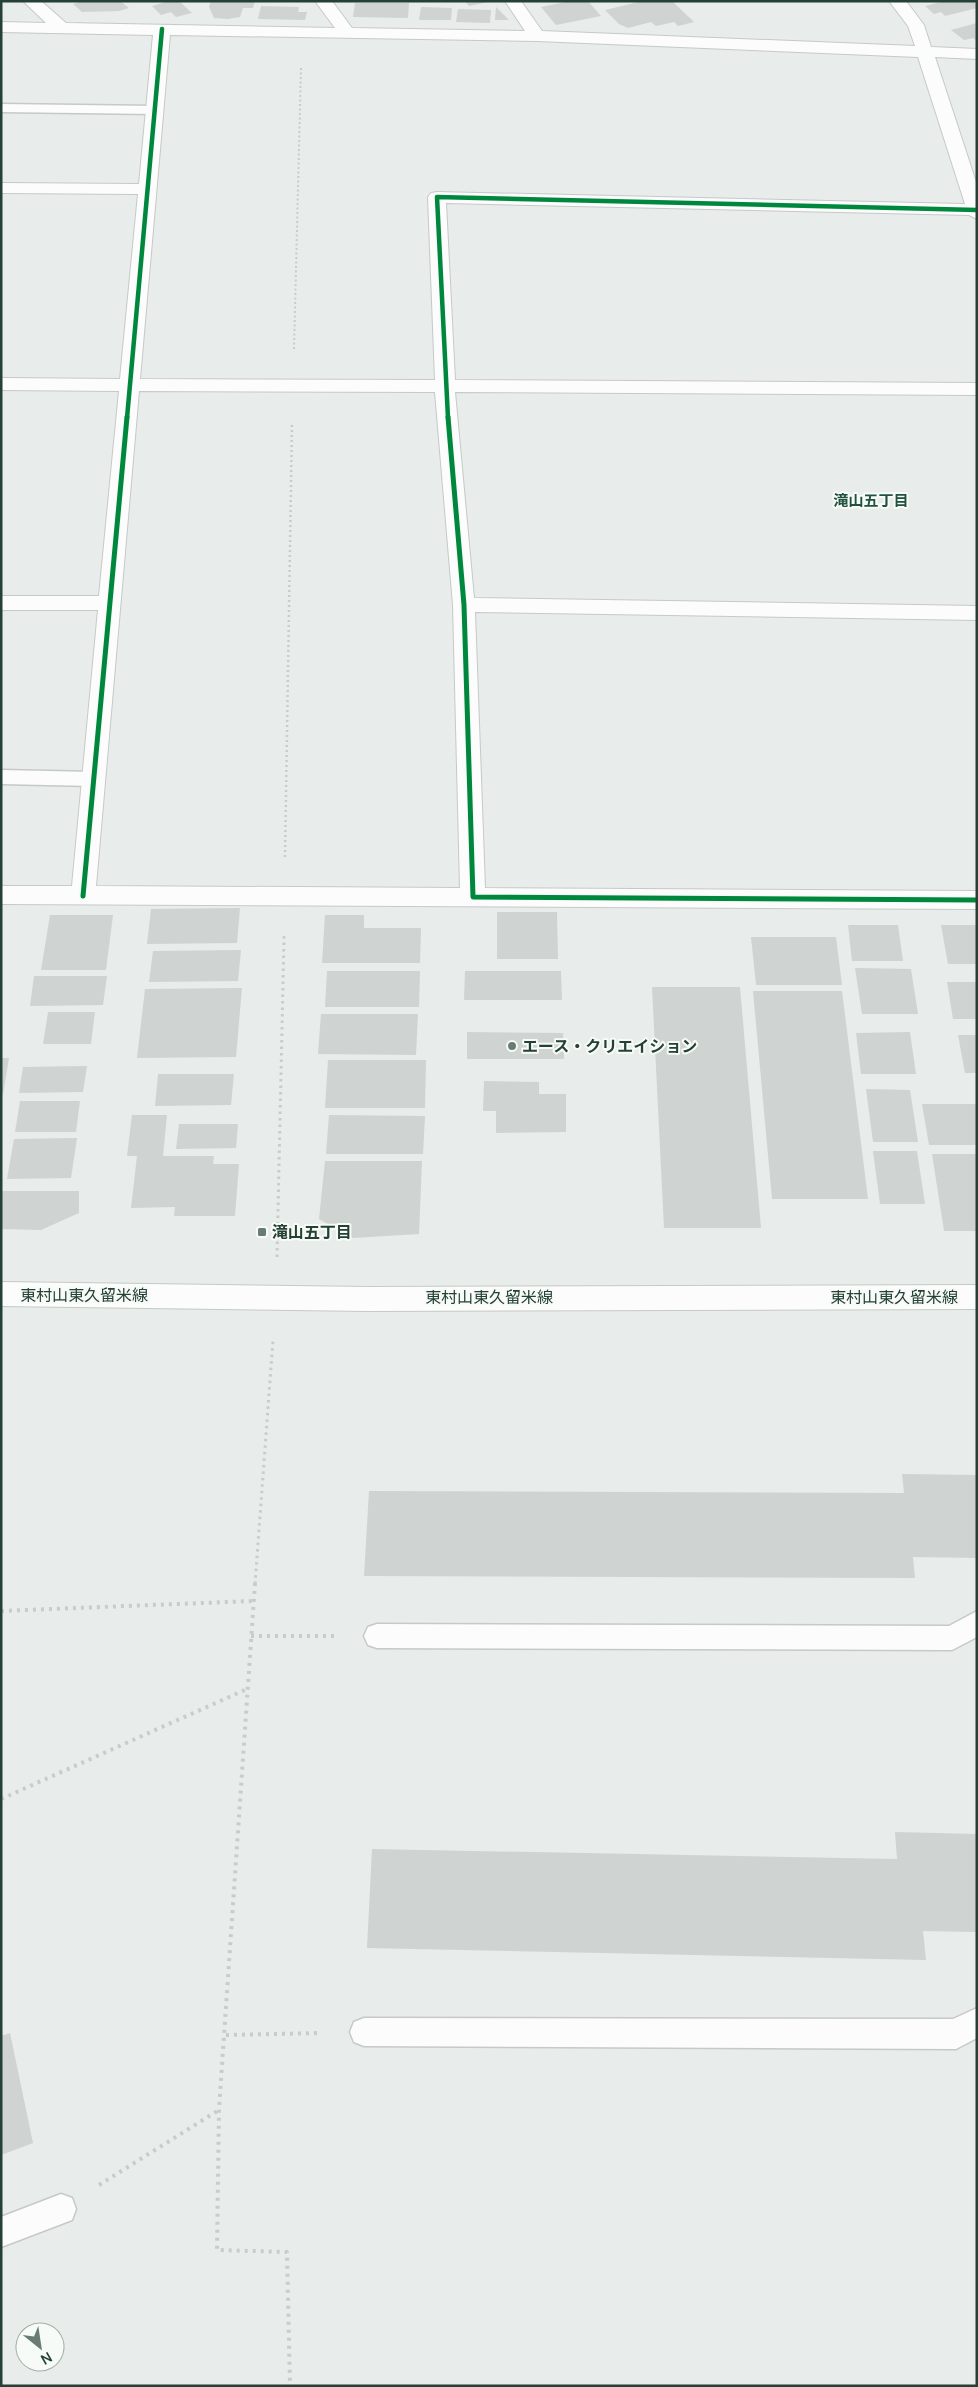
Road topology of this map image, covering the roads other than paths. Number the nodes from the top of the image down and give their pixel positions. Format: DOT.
graph roads {
  1 [pos="31,1"];
  2 [pos="323,1"];
  3 [pos="513,1"];
  4 [pos="897,1"];
  5 [pos="1,27"];
  6 [pos="62,28"];
  7 [pos="162,29"];
  8 [pos="347,33"];
  9 [pos="537,36"];
  10 [pos="925,51"];
  11 [pos="977,54"];
  12 [pos="1,108"];
  13 [pos="155,110"];
  14 [pos="1,188"];
  15 [pos="148,189"];
  16 [pos="976,211"];
  17 [pos="1,384"];
  18 [pos="130,385"];
  19 [pos="446,387"];
  20 [pos="977,389"];
  21 [pos="1,603"];
  22 [pos="110,603"];
  23 [pos="464,606"];
  24 [pos="977,613"];
  25 [pos="1,777"];
  26 [pos="94,779"];
  27 [pos="1,895"];
  28 [pos="83,896"];
  29 [pos="473,897"];
  30 [pos="977,900"];
  31 [pos="1,1294"];
  32 [pos="977,1297"];
  33 [pos="977,1623"];
  34 [pos="377,1636"];
  35 [pos="977,2022"];
  36 [pos="364,2032"];
  37 [pos="61,2210"];
  38 [pos="1,2232"];
  1 -- 6 [label="street"];
  2 -- 8 [label="street"];
  3 -- 9 [label="street"];
  4 -- 10 [label="street"];
  5 -- 6 [label="street"];
  6 -- 7 [label="street"];
  7 -- 8 [label="street"];
  7 -- 13 [label="street"];
  8 -- 9 [label="street"];
  9 -- 10 [label="street"];
  10 -- 11 [label="street"];
  10 -- 16 [label="street"];
  12 -- 13 [label="lane"];
  13 -- 15 [label="street"];
  14 -- 15 [label="street"];
  15 -- 18 [label="street"];
  16 -- 19 [label="street"];
  17 -- 18 [label="street"];
  18 -- 19 [label="street"];
  18 -- 22 [label="street"];
  19 -- 20 [label="street"];
  19 -- 23 [label="street"];
  21 -- 22 [label="street"];
  22 -- 26 [label="street"];
  23 -- 24 [label="street"];
  23 -- 29 [label="street"];
  25 -- 26 [label="lane"];
  26 -- 28 [label="street"];
  27 -- 28 [label="street"];
  28 -- 29 [label="street"];
  29 -- 30 [label="street"];
  31 -- 32 [label="street, 東村山東久留米線"];
  33 -- 34 [label="lane"];
  35 -- 36 [label="lane"];
  37 -- 38 [label="lane"];
}
